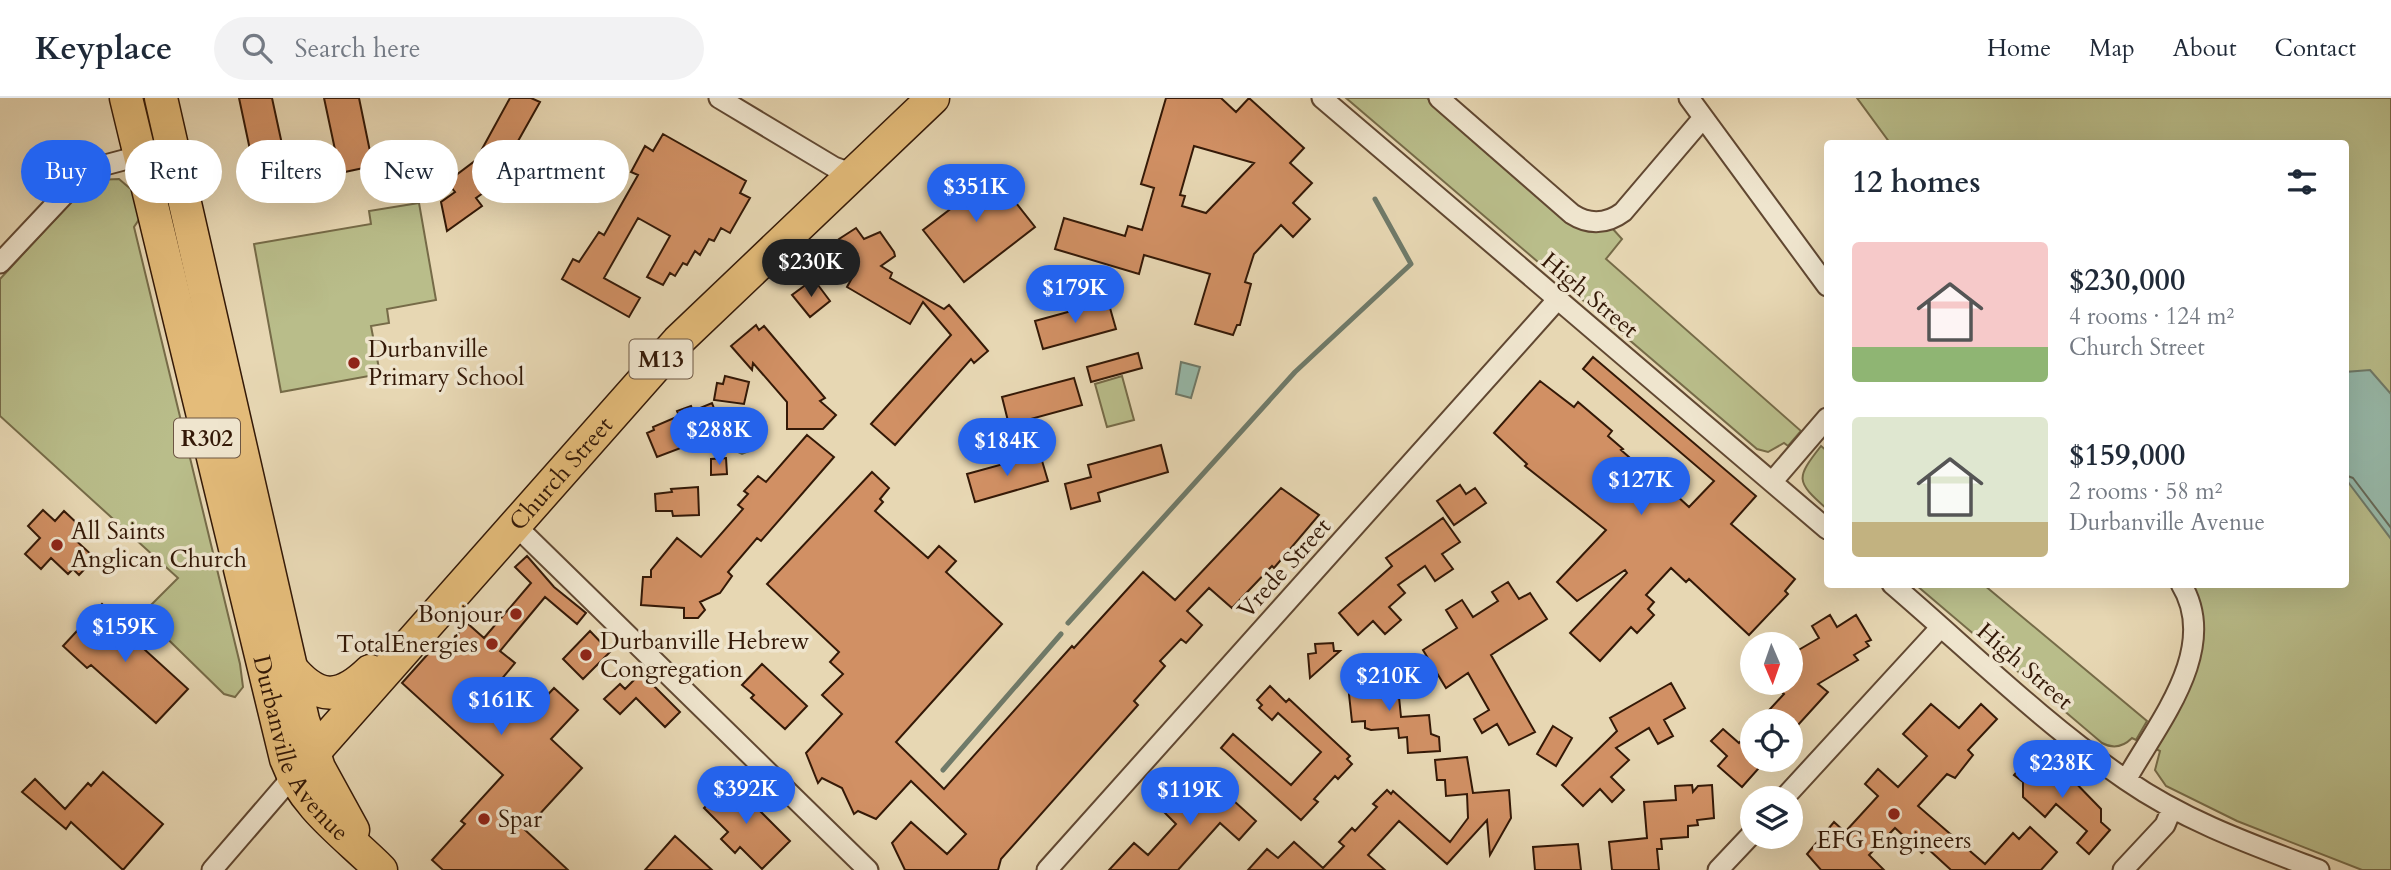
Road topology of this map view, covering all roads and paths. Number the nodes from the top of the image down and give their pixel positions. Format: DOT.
graph roads {
  1 [pos="126,98"];
  2 [pos="161,98"];
  3 [pos="719,98"];
  4 [pos="933,98"];
  5 [pos="1322,98"];
  6 [pos="1439,98"];
  7 [pos="1689,98"];
  8 [pos="1703,118"];
  9 [pos="135,140"];
  10 [pos="170,140"];
  11 [pos="125,160"];
  12 [pos="853,174"];
  13 [pos="150,203"];
  14 [pos="184,203"];
  15 [pos="0,263"];
  16 [pos="1824,282"];
  17 [pos="1557,300"];
  18 [pos="1824,421"];
  19 [pos="1772,482"];
  20 [pos="514,524"];
  21 [pos="1824,526"];
  22 [pos="1897,588"];
  23 [pos="2183,588"];
  24 [pos="1941,627"];
  25 [pos="410,641"];
  26 [pos="290,667"];
  27 [pos="303,765"];
  28 [pos="2126,780"];
  29 [pos="1795,786"];
  30 [pos="2172,808"];
  31 [pos="1740,847"];
  32 [pos="375,864"];
  33 [pos="212,870"];
  34 [pos="868,870"];
  35 [pos="1047,870"];
  36 [pos="1718,870"];
  37 [pos="2123,870"];
  38 [pos="2319,870"];
  1 -- 9 [label="main road, Durbanville Avenue / R302"];
  2 -- 10 [label="main road, Durbanville Avenue / R302"];
  3 -- 12 [label="street"];
  4 -- 12 [label="main road, Church Street / M13"];
  5 -- 17 [label="street, High Street"];
  6 -- 8 [label="street"];
  7 -- 8 [label="street"];
  8 -- 16 [label="street"];
  11 -- 15 [label="street"];
  12 -- 20 [label="main road, Church Street / M13"];
  13 -- 27 [label="main road, Durbanville Avenue / R302"];
  14 -- 26 [label="main road, Durbanville Avenue / R302"];
  17 -- 19 [label="street, High Street"];
  17 -- 35 [label="street, Vrede Street"];
  18 -- 19 [label="street"];
  19 -- 21 [label="street, High Street"];
  20 -- 25 [label="main road, Church Street / M13"];
  20 -- 34 [label="street"];
  22 -- 24 [label="street, High Street"];
  23 -- 28 [label="street"];
  24 -- 28 [label="street, High Street"];
  24 -- 29 [label="street"];
  25 -- 26 [label="main road"];
  25 -- 27 [label="main road, Church Street / M13"];
  26 -- 27 [label="main road, Durbanville Avenue / R302"];
  27 -- 32 [label="main road, Durbanville Avenue / R302"];
  27 -- 33 [label="street, Church Street"];
  28 -- 30 [label="street, High Street"];
  30 -- 37 [label="street"];
  30 -- 38 [label="street, High Street"];
  31 -- 36 [label="street"];
}
